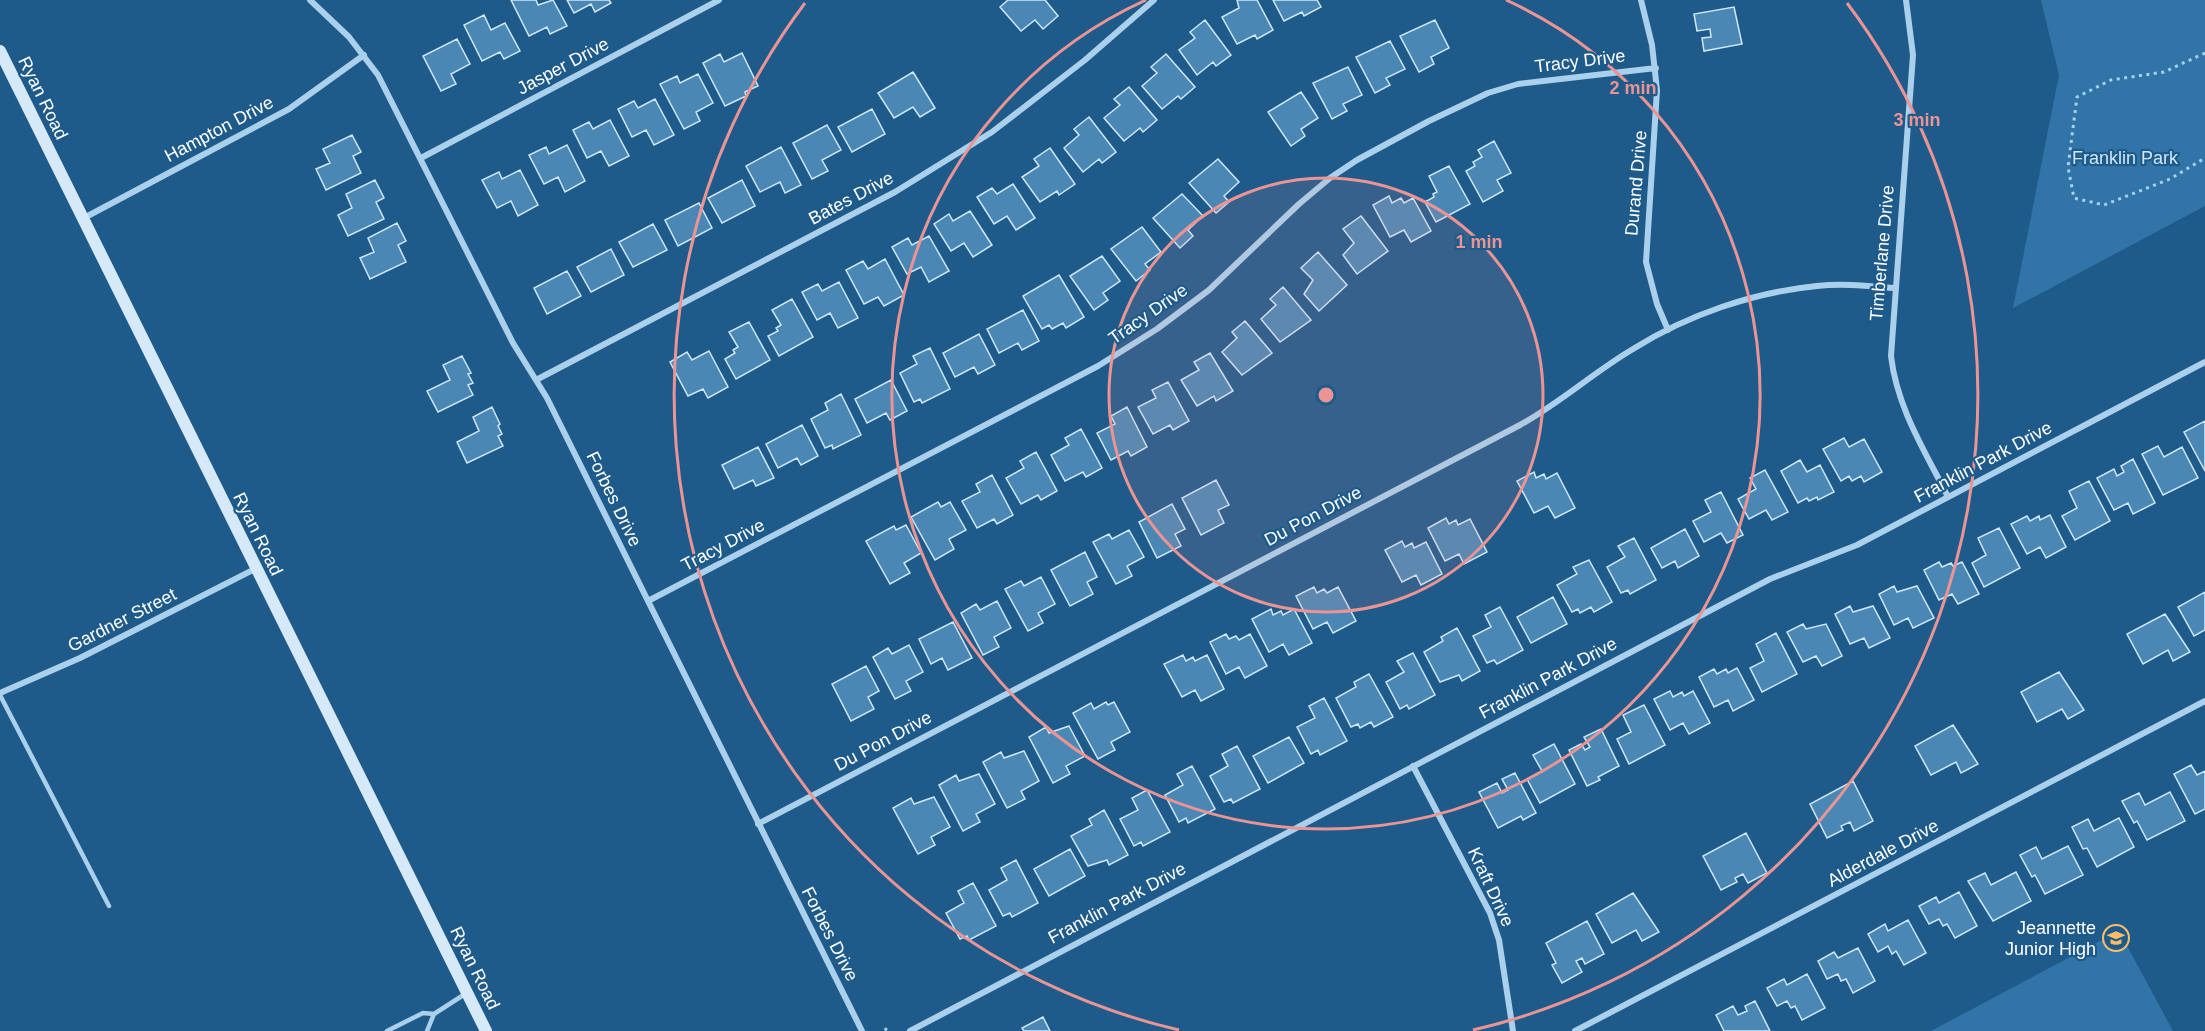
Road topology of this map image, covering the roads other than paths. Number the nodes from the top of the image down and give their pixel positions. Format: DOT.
graph roads {
  1 [pos="310,0"];
  2 [pos="719,0"];
  3 [pos="1154,0"];
  4 [pos="1641,0"];
  5 [pos="1906,0"];
  6 [pos="0,51"];
  7 [pos="364,55"];
  8 [pos="1656,68"];
  9 [pos="421,158"];
  10 [pos="82,219"];
  11 [pos="1894,288"];
  12 [pos="1668,330"];
  13 [pos="2205,362"];
  14 [pos="536,380"];
  15 [pos="1948,497"];
  16 [pos="255,569"];
  17 [pos="648,601"];
  18 [pos="0,694"];
  19 [pos="2205,701"];
  20 [pos="1413,766"];
  21 [pos="758,824"];
  22 [pos="109,906"];
  23 [pos="467,993"];
  24 [pos="434,1014"];
  25 [pos="387,1031"];
  26 [pos="427,1031"];
  27 [pos="486,1031"];
  28 [pos="862,1031"];
  29 [pos="910,1031"];
  30 [pos="1512,1031"];
  31 [pos="1575,1031"];
  1 -- 7 [label="street, Forbes Drive"];
  2 -- 9 [label="street, Jasper Drive"];
  3 -- 14 [label="street, Bates Drive"];
  4 -- 8 [label="street, Durand Drive"];
  5 -- 11 [label="street, Timberlane Drive"];
  6 -- 10 [label="main road, Ryan Road"];
  7 -- 9 [label="street, Forbes Drive"];
  7 -- 10 [label="street, Hampton Drive"];
  8 -- 12 [label="street, Durand Drive"];
  8 -- 17 [label="street, Tracy Drive"];
  9 -- 14 [label="street, Forbes Drive"];
  10 -- 16 [label="main road, Ryan Road"];
  11 -- 12 [label="street, Du Pon Drive"];
  11 -- 15 [label="street, Timberlane Drive"];
  12 -- 21 [label="street, Du Pon Drive"];
  13 -- 15 [label="street, Franklin Park Drive"];
  14 -- 17 [label="street, Forbes Drive"];
  15 -- 20 [label="street, Franklin Park Drive"];
  16 -- 18 [label="street, Gardner Street"];
  16 -- 23 [label="main road, Ryan Road"];
  17 -- 21 [label="street, Forbes Drive"];
  18 -- 22 [label="lane"];
  19 -- 31 [label="street, Alderdale Drive"];
  20 -- 29 [label="street, Franklin Park Drive"];
  20 -- 30 [label="street, Kraft Drive"];
  21 -- 28 [label="street, Forbes Drive"];
  23 -- 24 [label="lane"];
  23 -- 27 [label="main road, Ryan Road"];
  24 -- 25 [label="lane"];
  24 -- 26 [label="lane"];
}
